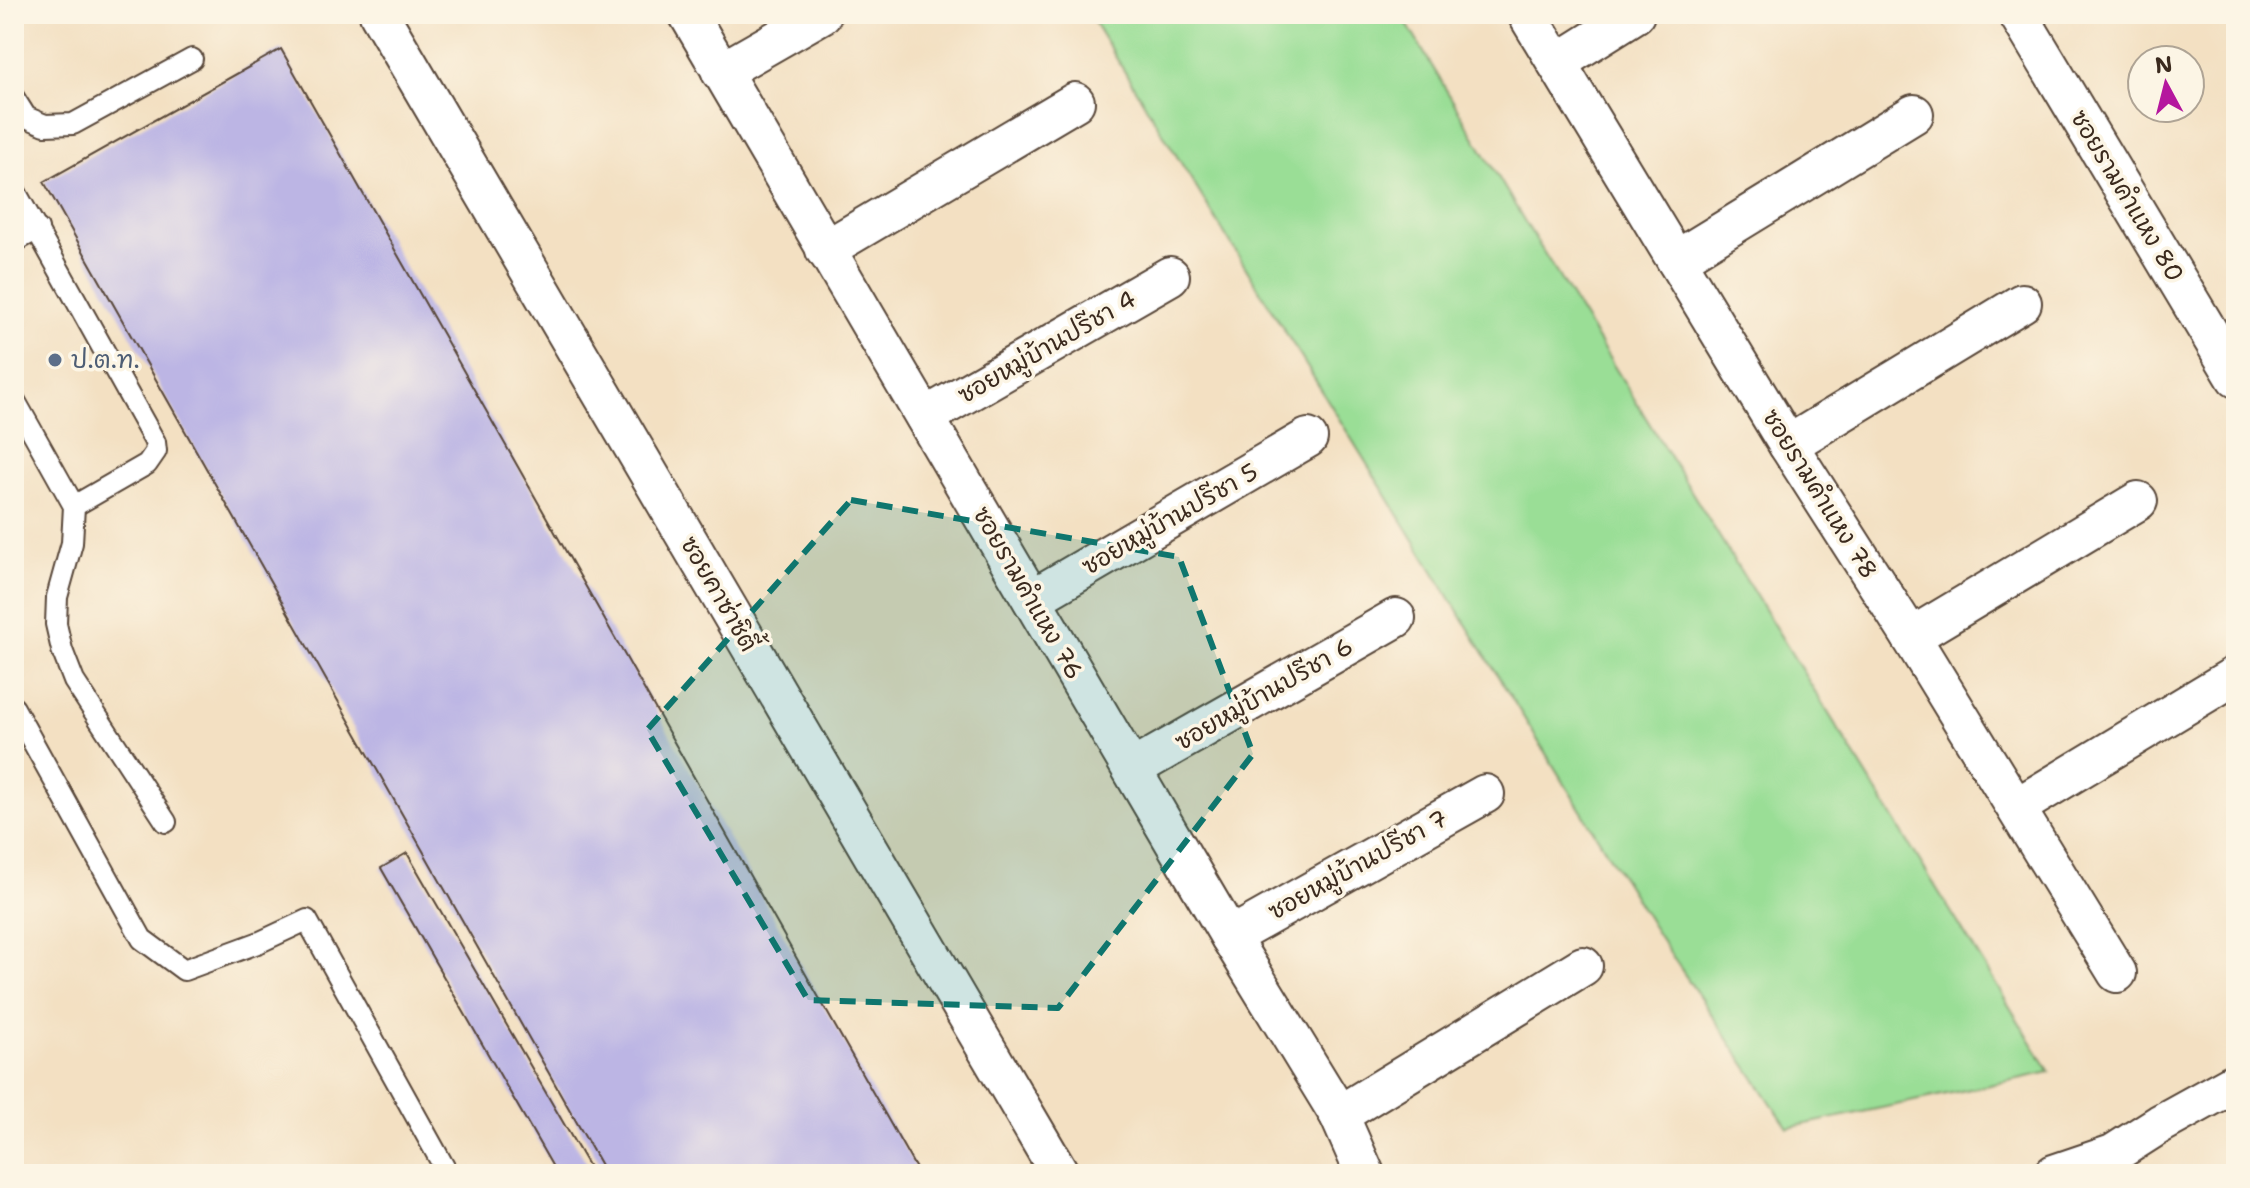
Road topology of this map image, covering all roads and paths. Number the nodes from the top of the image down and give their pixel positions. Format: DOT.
graph roads {
  1 [pos="379,14"];
  2 [pos="688,14"];
  3 [pos="822,14"];
  4 [pos="1527,14"];
  5 [pos="1635,14"];
  6 [pos="2018,14"];
  7 [pos="192,59"];
  8 [pos="1557,63"];
  9 [pos="721,72"];
  10 [pos="14,98"];
  11 [pos="1075,102"];
  12 [pos="1914,114"];
  13 [pos="14,189"];
  14 [pos="38,229"];
  15 [pos="14,242"];
  16 [pos="825,250"];
  17 [pos="1676,260"];
  18 [pos="1170,276"];
  19 [pos="2022,303"];
  20 [pos="2236,378"];
  21 [pos="14,399"];
  22 [pos="925,417"];
  23 [pos="1308,438"];
  24 [pos="1788,445"];
  25 [pos="2138,501"];
  26 [pos="74,506"];
  27 [pos="1032,599"];
  28 [pos="1396,618"];
  29 [pos="1911,637"];
  30 [pos="2236,675"];
  31 [pos="14,708"];
  32 [pos="1132,769"];
  33 [pos="1485,794"];
  34 [pos="2017,807"];
  35 [pos="166,822"];
  36 [pos="1230,937"];
  37 [pos="1583,966"];
  38 [pos="2117,973"];
  39 [pos="2236,1082"];
  40 [pos="1339,1115"];
  41 [pos="448,1174"];
  42 [pos="1060,1174"];
  43 [pos="1365,1174"];
  44 [pos="2054,1174"];
  1 -- 42 [label="street, ซอยคาซ่าซิตี้"];
  2 -- 9 [label="street, ซอยรามคำแหง 76"];
  3 -- 9 [label="street"];
  4 -- 8 [label="street, ซอยรามคำแหง 78"];
  5 -- 8 [label="street"];
  6 -- 20 [label="street, ซอยรามคำแหง 80"];
  7 -- 10 [label="lane"];
  8 -- 17 [label="street, ซอยรามคำแหง 78"];
  9 -- 16 [label="street, ซอยรามคำแหง 76"];
  11 -- 16 [label="street"];
  12 -- 17 [label="street"];
  13 -- 14 [label="lane"];
  14 -- 15 [label="lane"];
  14 -- 26 [label="lane"];
  16 -- 22 [label="street, ซอยรามคำแหง 76"];
  17 -- 24 [label="street, ซอยรามคำแหง 78"];
  18 -- 22 [label="street, ซอยหมู่บ้านปรีชา 4"];
  19 -- 24 [label="street"];
  21 -- 26 [label="lane"];
  22 -- 27 [label="street, ซอยรามคำแหง 76"];
  23 -- 27 [label="street, ซอยหมู่บ้านปรีชา 5"];
  24 -- 29 [label="street, ซอยรามคำแหง 78"];
  25 -- 29 [label="street"];
  26 -- 35 [label="lane"];
  27 -- 32 [label="street, ซอยรามคำแหง 76"];
  28 -- 32 [label="street, ซอยหมู่บ้านปรีชา 6"];
  29 -- 34 [label="street, ซอยรามคำแหง 78"];
  30 -- 34 [label="street"];
  31 -- 41 [label="lane"];
  32 -- 36 [label="street, ซอยรามคำแหง 76"];
  33 -- 36 [label="street, ซอยหมู่บ้านปรีชา 7"];
  34 -- 38 [label="street, ซอยรามคำแหง 78"];
  36 -- 40 [label="street, ซอยรามคำแหง 76"];
  37 -- 40 [label="street"];
  39 -- 44 [label="street"];
  40 -- 43 [label="street, ซอยรามคำแหง 76"];
}
